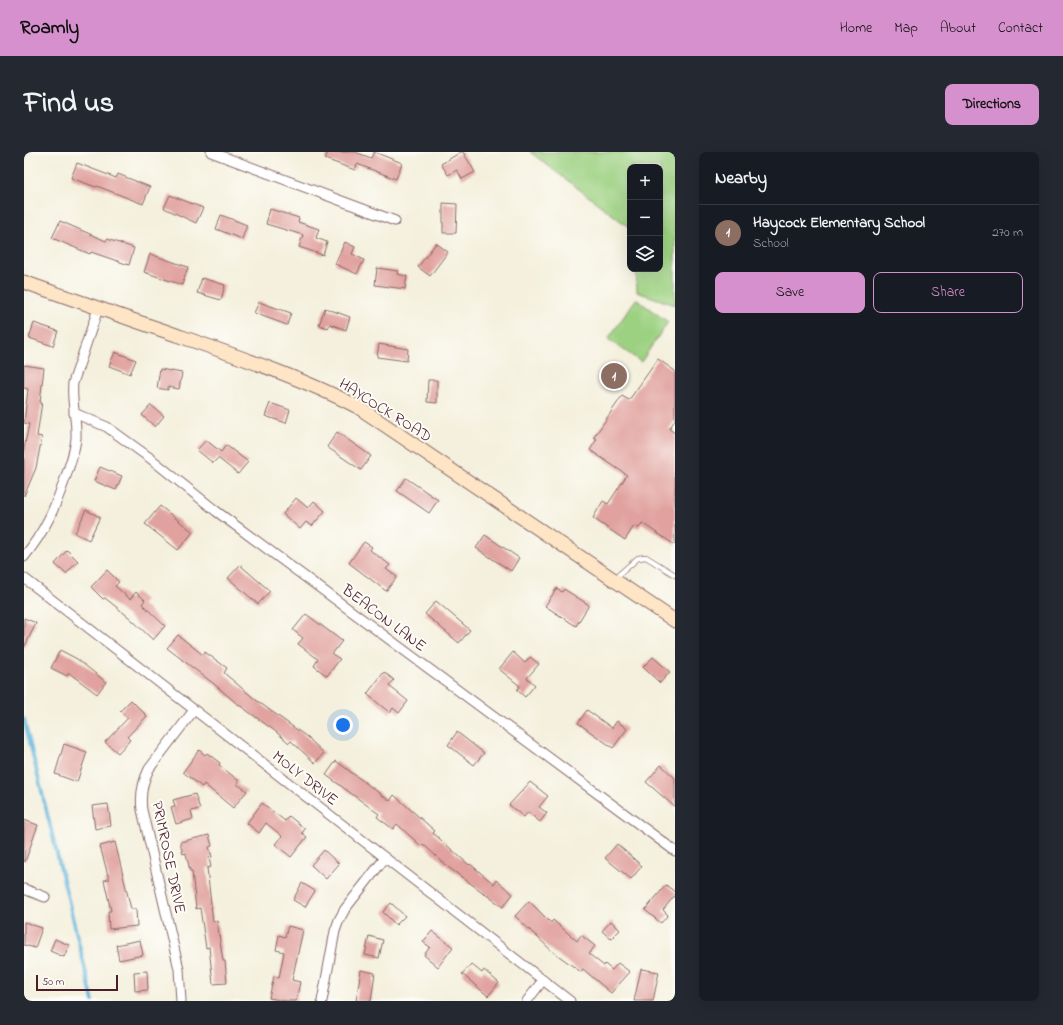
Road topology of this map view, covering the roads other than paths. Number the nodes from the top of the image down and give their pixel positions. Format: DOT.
graph roads {
  1 [pos="211,152"];
  2 [pos="395,221"];
  3 [pos="24,282"];
  4 [pos="98,309"];
  5 [pos="74,413"];
  6 [pos="24,557"];
  7 [pos="675,575"];
  8 [pos="24,578"];
  9 [pos="614,580"];
  10 [pos="675,622"];
  11 [pos="194,710"];
  12 [pos="675,851"];
  13 [pos="385,858"];
  14 [pos="24,890"];
  15 [pos="45,897"];
  16 [pos="543,980"];
  17 [pos="181,1001"];
  18 [pos="322,1001"];
  19 [pos="527,1001"];
  20 [pos="570,1001"];
  1 -- 2 [label="street"];
  3 -- 4 [label="main road, HAYCOCK ROAD"];
  4 -- 5 [label="street"];
  4 -- 9 [label="main road, HAYCOCK ROAD"];
  5 -- 6 [label="street"];
  5 -- 12 [label="street, BEACON LANE"];
  7 -- 9 [label="lane"];
  8 -- 11 [label="street, MOLY DRIVE"];
  9 -- 10 [label="main road, HAYCOCK ROAD"];
  11 -- 13 [label="street, MOLY DRIVE"];
  11 -- 17 [label="street, PRIMROSE DRIVE"];
  13 -- 16 [label="street, MOLY DRIVE"];
  13 -- 18 [label="street"];
  14 -- 15 [label="street"];
  16 -- 19 [label="street"];
  16 -- 20 [label="street, MOLY DRIVE"];
}
